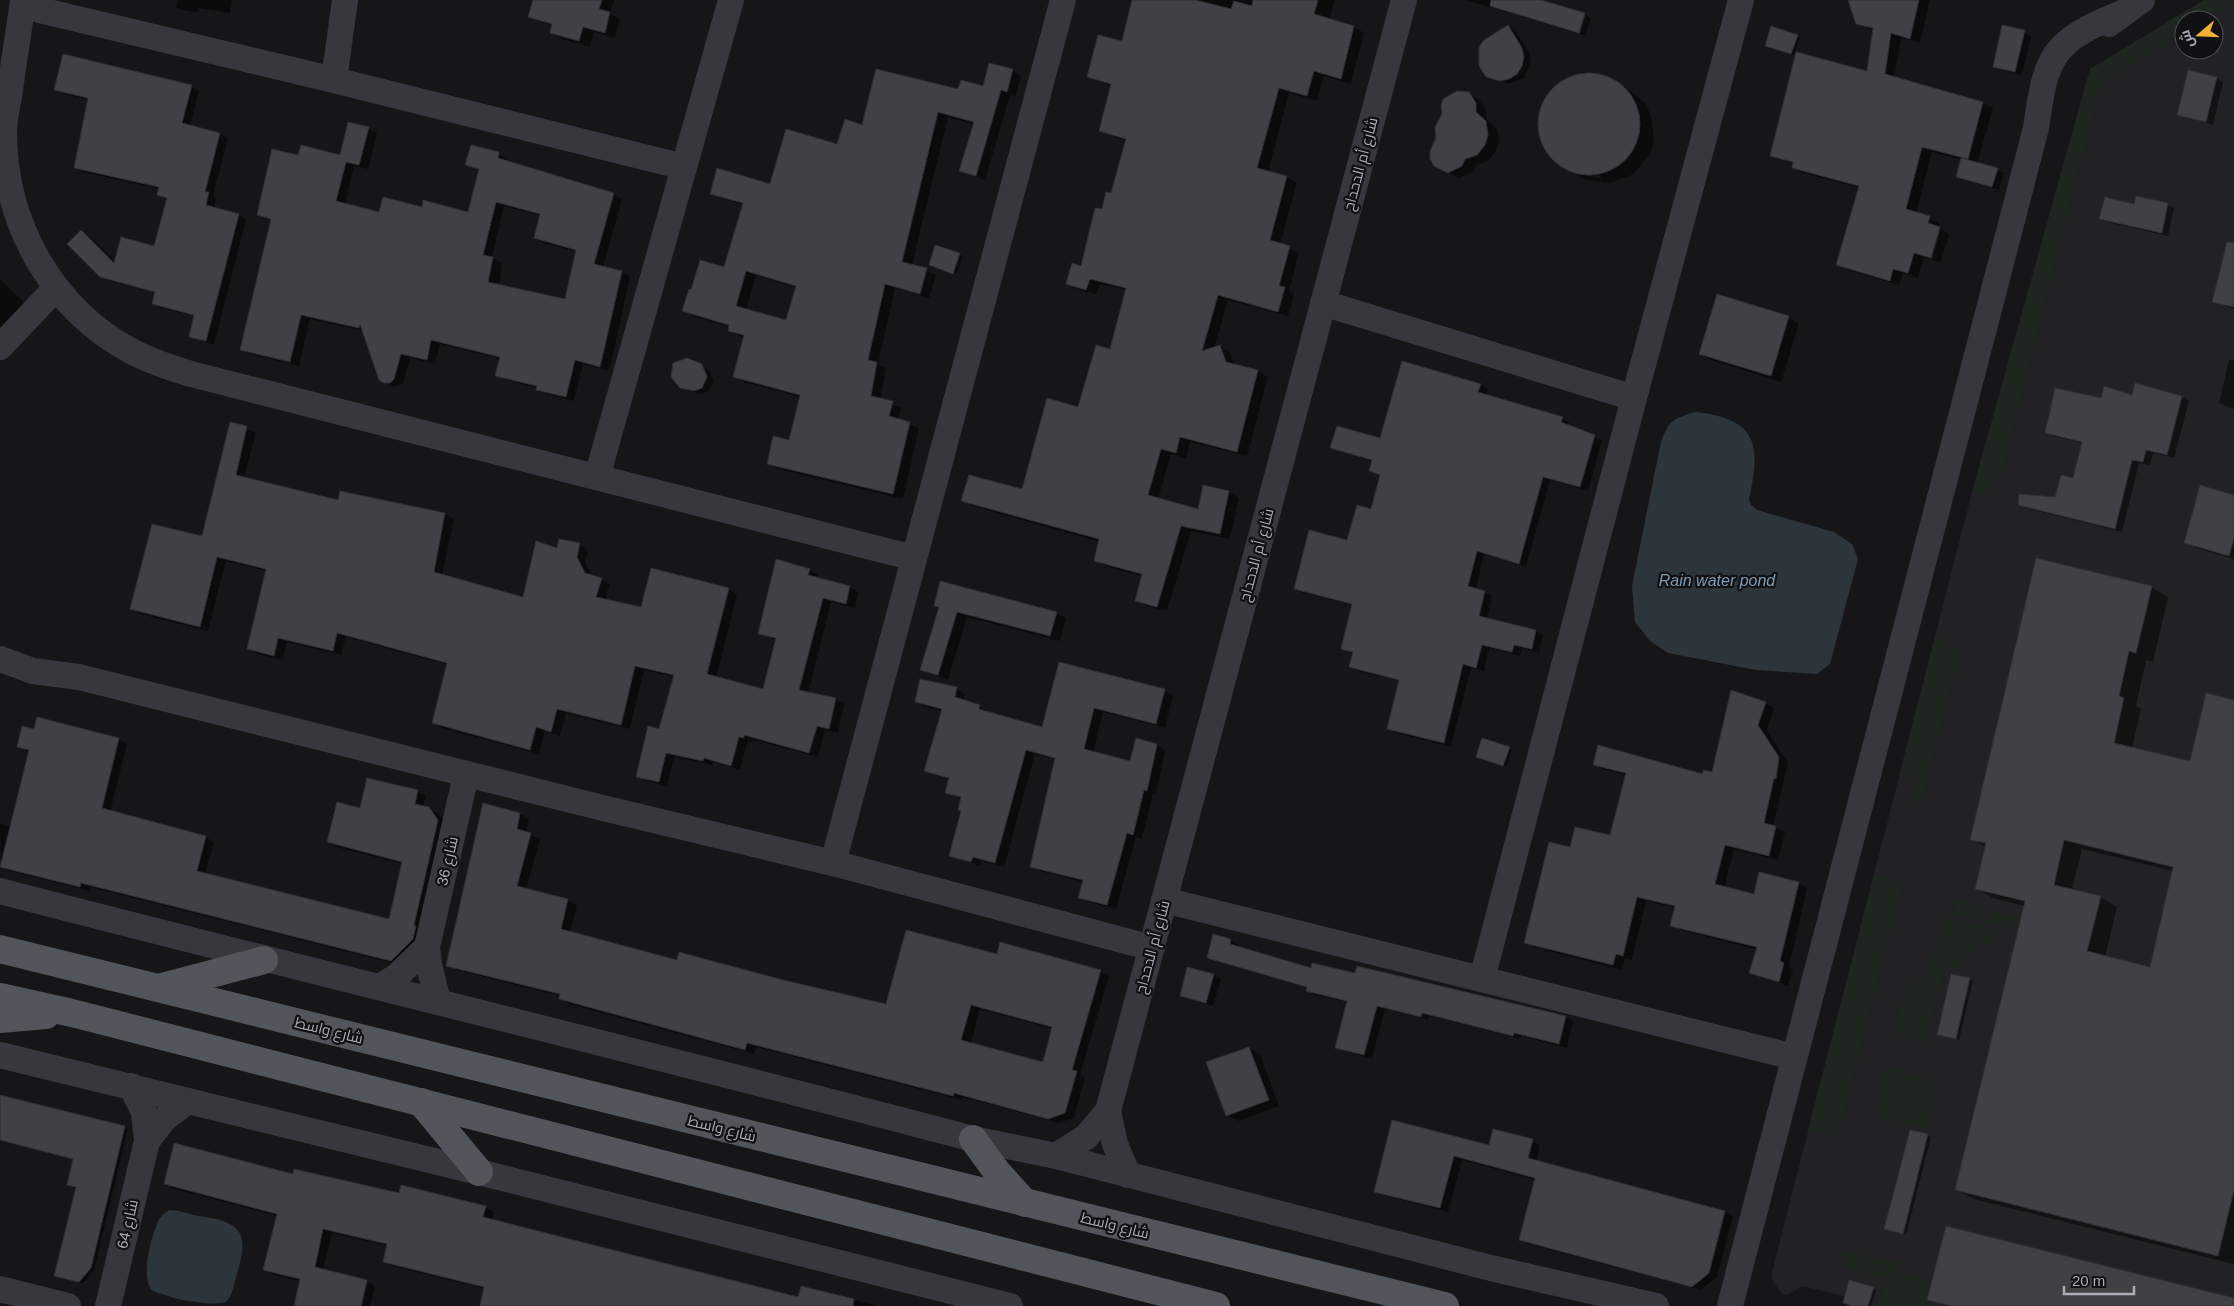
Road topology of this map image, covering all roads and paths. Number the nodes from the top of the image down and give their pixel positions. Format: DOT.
graph roads {
  1 [pos="345,0"];
  2 [pos="731,0"];
  3 [pos="1063,0"];
  4 [pos="1404,0"];
  5 [pos="1741,0"];
  6 [pos="23,3"];
  7 [pos="2132,6"];
  8 [pos="334,80"];
  9 [pos="684,167"];
  10 [pos="56,288"];
  11 [pos="1323,303"];
  12 [pos="0,347"];
  13 [pos="1634,398"];
  14 [pos="597,478"];
  15 [pos="914,558"];
  16 [pos="0,641"];
  17 [pos="0,658"];
  18 [pos="80,677"];
  19 [pos="466,775"];
  20 [pos="833,863"];
  21 [pos="0,891"];
  22 [pos="1164,900"];
  23 [pos="427,947"];
  24 [pos="1152,948"];
  25 [pos="0,949"];
  26 [pos="264,960"];
  27 [pos="1482,979"];
  28 [pos="159,988"];
  29 [pos="380,988"];
  30 [pos="0,997"];
  31 [pos="438,1001"];
  32 [pos="72,1013"];
  33 [pos="0,1019"];
  34 [pos="0,1055"];
  35 [pos="1794,1057"];
  36 [pos="132,1086"];
  37 [pos="188,1101"];
  38 [pos="421,1102"];
  39 [pos="1108,1111"];
  40 [pos="973,1139"];
  41 [pos="147,1141"];
  42 [pos="1056,1156"];
  43 [pos="479,1172"];
  44 [pos="1128,1175"];
  45 [pos="1026,1203"];
  46 [pos="0,1289"];
  47 [pos="1197,1302"];
  48 [pos="68,1306"];
  49 [pos="108,1306"];
  50 [pos="1010,1306"];
  51 [pos="1138,1306"];
  52 [pos="1444,1306"];
  53 [pos="1656,1306"];
  54 [pos="1730,1306"];
  1 -- 8 [label="street"];
  2 -- 9 [label="street"];
  3 -- 15 [label="street"];
  4 -- 11 [label="street, شارع أم الدحداح"];
  5 -- 13 [label="street"];
  6 -- 8 [label="street"];
  6 -- 10 [label="street"];
  7 -- 35 [label="street"];
  8 -- 9 [label="street"];
  9 -- 14 [label="street"];
  10 -- 12 [label="street"];
  10 -- 14 [label="street"];
  11 -- 13 [label="street"];
  11 -- 22 [label="street, شارع أم الدحداح"];
  13 -- 27 [label="street"];
  14 -- 15 [label="street"];
  15 -- 20 [label="street"];
  16 -- 18 [label="street"];
  17 -- 18 [label="street"];
  18 -- 19 [label="street"];
  19 -- 20 [label="street"];
  19 -- 23 [label="street, شارع 36"];
  20 -- 24 [label="street"];
  21 -- 26 [label="street"];
  22 -- 24 [label="street, شارع أم الدحداح"];
  22 -- 27 [label="street"];
  23 -- 29 [label="street"];
  23 -- 31 [label="street, شارع 36"];
  24 -- 39 [label="street, شارع أم الدحداح"];
  25 -- 28 [label="main road, شارع واسط"];
  26 -- 28 [label="main road"];
  26 -- 29 [label="street"];
  27 -- 35 [label="street"];
  28 -- 45 [label="main road, شارع واسط"];
  29 -- 31 [label="street"];
  30 -- 32 [label="main road"];
  31 -- 40 [label="street"];
  32 -- 33 [label="main road"];
  32 -- 38 [label="main road"];
  34 -- 36 [label="street"];
  35 -- 54 [label="street"];
  36 -- 37 [label="street"];
  36 -- 41 [label="street, شارع 64"];
  37 -- 41 [label="street, شارع 64"];
  37 -- 43 [label="street"];
  38 -- 43 [label="main road"];
  38 -- 47 [label="main road"];
  39 -- 42 [label="street, شارع أم الدحداح"];
  39 -- 44 [label="street, شارع أم الدحداح"];
  40 -- 42 [label="street"];
  40 -- 45 [label="main road"];
  41 -- 49 [label="street, شارع 64"];
  42 -- 44 [label="street"];
  43 -- 50 [label="street"];
  44 -- 53 [label="street"];
  45 -- 52 [label="main road, شارع واسط"];
  46 -- 48 [label="street"];
  47 -- 51 [label="main road"];
}
